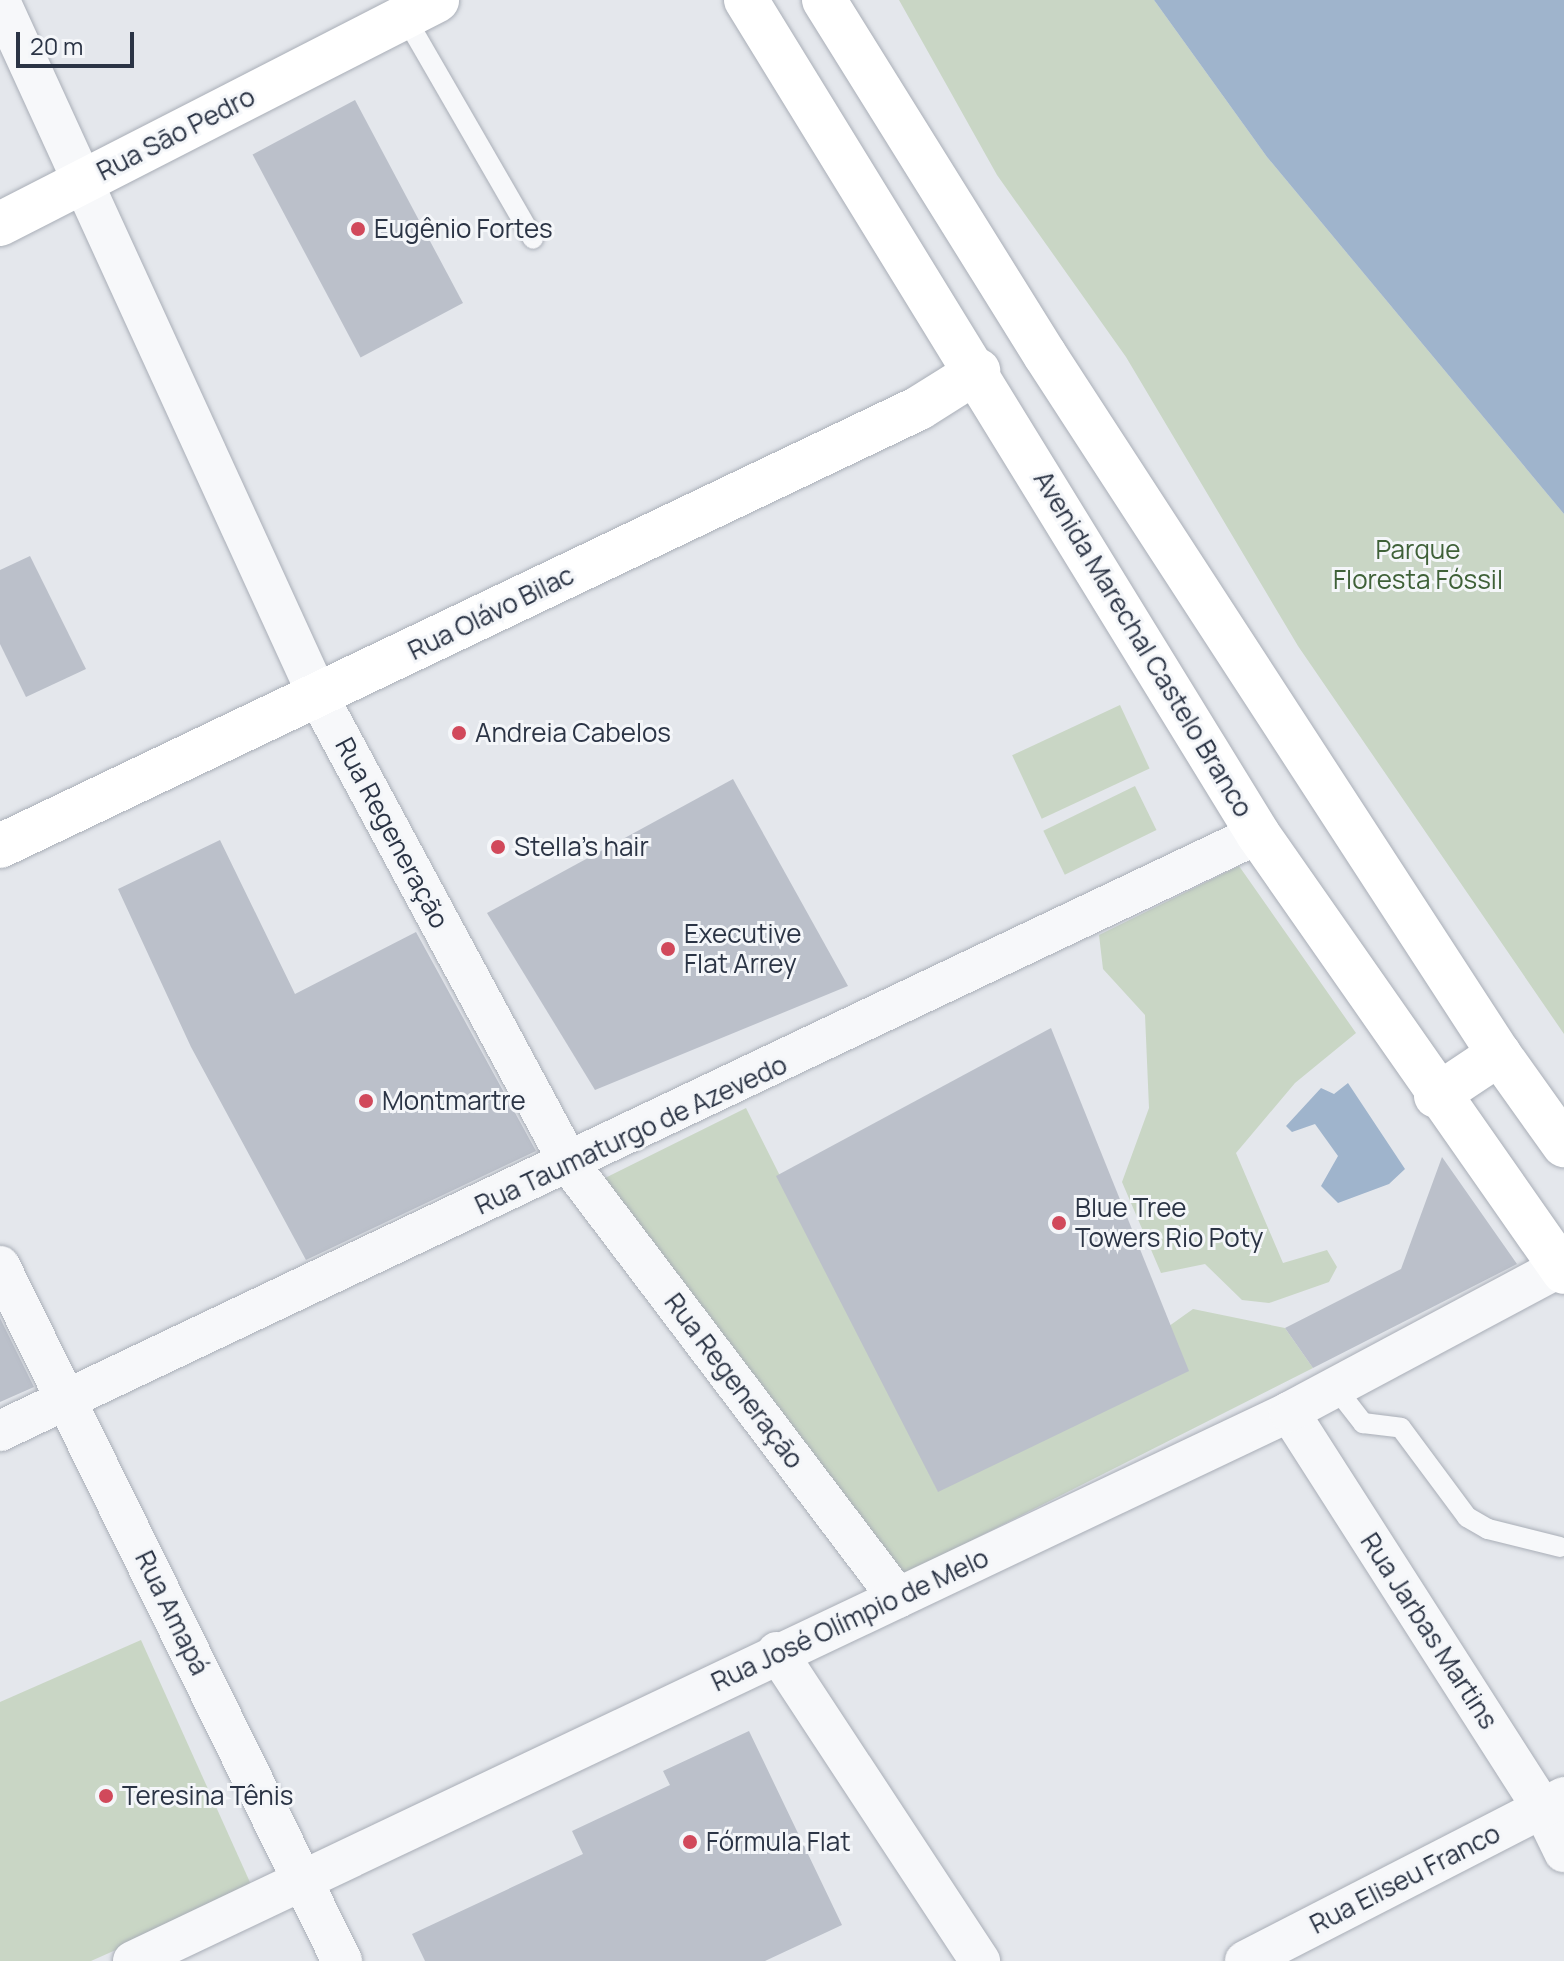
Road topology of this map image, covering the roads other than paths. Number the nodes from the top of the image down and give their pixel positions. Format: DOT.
graph roads {
  1 [pos="746,0"];
  2 [pos="824,0"];
  3 [pos="0,1"];
  4 [pos="421,8"];
  5 [pos="82,183"];
  6 [pos="0,224"];
  7 [pos="533,239"];
  8 [pos="978,371"];
  9 [pos="318,696"];
  10 [pos="1258,834"];
  11 [pos="0,846"];
  12 [pos="1499,1054"];
  13 [pos="1436,1096"];
  14 [pos="1564,1145"];
  15 [pos="570,1165"];
  16 [pos="0,1266"];
  17 [pos="1562,1270"];
  18 [pos="1335,1387"];
  19 [pos="66,1400"];
  20 [pos="1289,1412"];
  21 [pos="0,1431"];
  22 [pos="1560,1547"];
  23 [pos="898,1598"];
  24 [pos="777,1652"];
  25 [pos="1553,1803"];
  26 [pos="1564,1852"];
  27 [pos="304,1883"];
  28 [pos="133,1961"];
  29 [pos="342,1961"];
  30 [pos="980,1961"];
  31 [pos="1245,1961"];
  1 -- 8 [label="main road, Avenida Marechal Castelo Branco"];
  2 -- 12 [label="main road"];
  3 -- 5 [label="street, Rua Regeneração"];
  4 -- 5 [label="main road, Rua São Pedro"];
  4 -- 7 [label="lane"];
  5 -- 6 [label="main road, Rua São Pedro"];
  5 -- 9 [label="street, Rua Regeneração"];
  8 -- 9 [label="main road, Rua Olávo Bilac"];
  8 -- 10 [label="main road, Avenida Marechal Castelo Branco"];
  9 -- 11 [label="main road, Rua Olávo Bilac"];
  9 -- 15 [label="street, Rua Regeneração"];
  10 -- 13 [label="main road, Avenida Marechal Castelo Branco"];
  10 -- 15 [label="street, Rua Taumaturgo de Azevedo"];
  12 -- 13 [label="main road"];
  12 -- 14 [label="main road"];
  13 -- 17 [label="main road, Avenida Marechal Castelo Branco"];
  15 -- 19 [label="street, Rua Taumaturgo de Azevedo"];
  15 -- 23 [label="street, Rua Regeneração"];
  16 -- 19 [label="street, Rua Amapá"];
  17 -- 18 [label="street, Rua José Olímpio de Melo"];
  18 -- 20 [label="street, Rua José Olímpio de Melo"];
  18 -- 22 [label="lane"];
  19 -- 21 [label="street, Rua Taumaturgo de Azevedo"];
  19 -- 27 [label="street, Rua Amapá"];
  20 -- 23 [label="street, Rua José Olímpio de Melo"];
  20 -- 25 [label="street, Rua Jarbas Martins"];
  23 -- 24 [label="street, Rua José Olímpio de Melo"];
  24 -- 27 [label="street, Rua José Olímpio de Melo"];
  24 -- 30 [label="street"];
  25 -- 26 [label="street, Rua Jarbas Martins"];
  25 -- 31 [label="street, Rua Eliseu Franco"];
  27 -- 28 [label="street, Rua José Olímpio de Melo"];
  27 -- 29 [label="street, Rua Amapá"];
}
